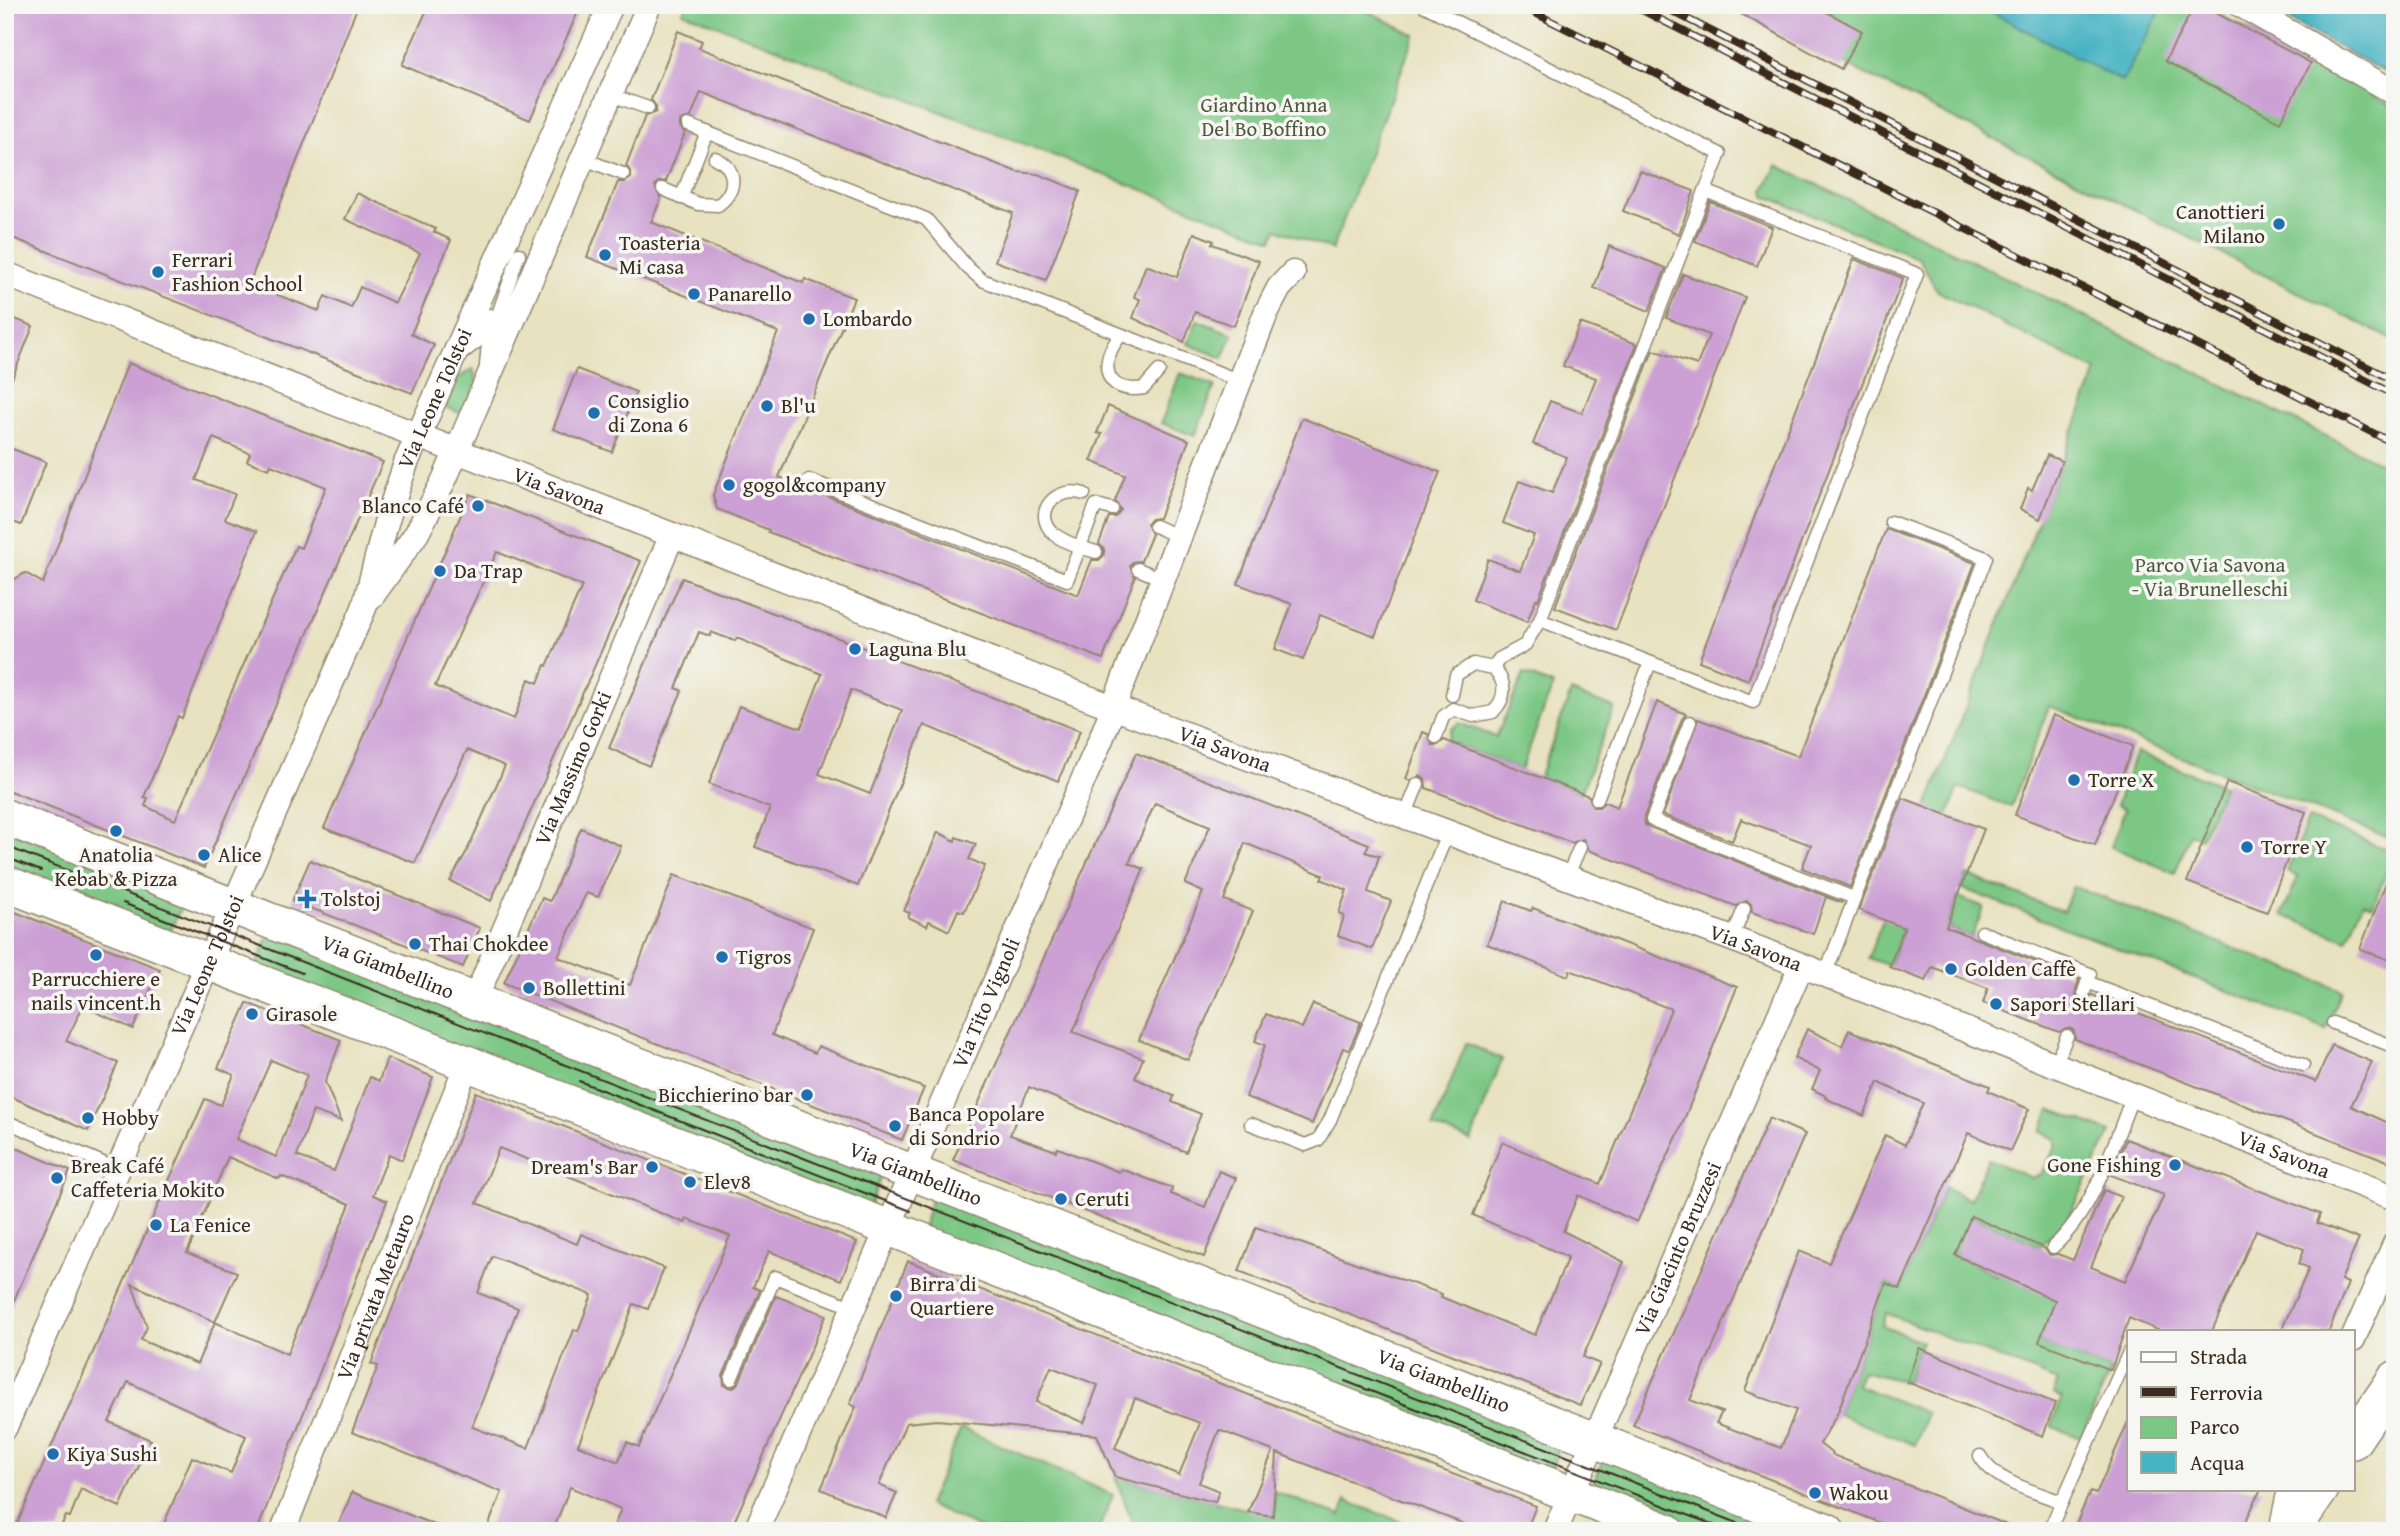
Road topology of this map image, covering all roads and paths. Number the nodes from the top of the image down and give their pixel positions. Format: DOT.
graph roads {
  1 [pos="611,5"];
  2 [pos="649,5"];
  3 [pos="1423,5"];
  4 [pos="2241,5"];
  5 [pos="2395,93"];
  6 [pos="611,95"];
  7 [pos="648,108"];
  8 [pos="688,125"];
  9 [pos="707,132"];
  10 [pos="715,158"];
  11 [pos="584,159"];
  12 [pos="623,174"];
  13 [pos="663,189"];
  14 [pos="1705,191"];
  15 [pos="526,195"];
  16 [pos="681,198"];
  17 [pos="560,214"];
  18 [pos="5,274"];
  19 [pos="1293,274"];
  20 [pos="1121,335"];
  21 [pos="450,363"];
  22 [pos="1159,371"];
  23 [pos="1240,381"];
  24 [pos="485,383"];
  25 [pos="418,436"];
  26 [pos="456,450"];
  27 [pos="809,480"];
  28 [pos="1084,494"];
  29 [pos="1112,509"];
  30 [pos="1891,522"];
  31 [pos="1155,526"];
  32 [pos="672,535"];
  33 [pos="1179,537"];
  34 [pos="1080,547"];
  35 [pos="1096,552"];
  36 [pos="1138,569"];
  37 [pos="1162,579"];
  38 [pos="364,608"];
  39 [pos="1540,620"];
  40 [pos="1650,663"];
  41 [pos="1493,668"];
  42 [pos="1452,695"];
  43 [pos="1113,706"];
  44 [pos="1690,722"];
  45 [pos="1436,737"];
  46 [pos="1418,785"];
  47 [pos="1597,799"];
  48 [pos="1405,816"];
  49 [pos="5,817"];
  50 [pos="1448,832"];
  51 [pos="1580,846"];
  52 [pos="1567,877"];
  53 [pos="5,883"];
  54 [pos="1854,898"];
  55 [pos="234,907"];
  56 [pos="1744,909"];
  57 [pos="1982,932"];
  58 [pos="1731,939"];
  59 [pos="211,963"];
  60 [pos="1801,966"];
  61 [pos="1825,975"];
  62 [pos="474,1002"];
  63 [pos="2333,1023"];
  64 [pos="2067,1036"];
  65 [pos="2395,1047"];
  66 [pos="467,1064"];
  67 [pos="2055,1065"];
  68 [pos="2303,1065"];
  69 [pos="2133,1095"];
  70 [pos="5,1121"];
  71 [pos="1251,1124"];
  72 [pos="119,1170"];
  73 [pos="914,1173"];
  74 [pos="2395,1198"];
  75 [pos="890,1227"];
  76 [pos="2395,1244"];
  77 [pos="2053,1247"];
  78 [pos="854,1308"];
  79 [pos="2354,1337"];
  80 [pos="2127,1356"];
  81 [pos="731,1379"];
  82 [pos="2395,1379"];
  83 [pos="5,1427"];
  84 [pos="1594,1439"];
  85 [pos="2354,1440"];
  86 [pos="1980,1456"];
  87 [pos="2290,1490"];
  88 [pos="2320,1490"];
  89 [pos="1571,1493"];
  90 [pos="2062,1502"];
  91 [pos="283,1531"];
  92 [pos="757,1531"];
  93 [pos="1555,1531"];
  94 [pos="1666,1531"];
  95 [pos="1828,1531"];
  96 [pos="2049,1531"];
  97 [pos="2281,1531"];
  98 [pos="2292,1531"];
  1 -- 15 [label="street, Via Leone Tolstoi"];
  2 -- 6 [label="street, Via Leone Tolstoi"];
  3 -- 14 [label="lane"];
  4 -- 5 [label="street"];
  6 -- 7 [label="lane"];
  6 -- 11 [label="street, Via Leone Tolstoi"];
  8 -- 9 [label="lane"];
  9 -- 16 [label="lane"];
  9 -- 20 [label="lane"];
  10 -- 16 [label="lane"];
  11 -- 12 [label="lane"];
  11 -- 17 [label="street, Via Leone Tolstoi"];
  13 -- 16 [label="lane"];
  14 -- 39 [label="lane"];
  14 -- 40 [label="lane"];
  15 -- 17 [label="street"];
  15 -- 21 [label="street, Via Leone Tolstoi"];
  17 -- 24 [label="street, Via Leone Tolstoi"];
  18 -- 25 [label="street, Via Savona"];
  19 -- 23 [label="street"];
  20 -- 22 [label="lane"];
  20 -- 23 [label="lane"];
  21 -- 24 [label="lane"];
  21 -- 25 [label="street, Via Leone Tolstoi"];
  23 -- 33 [label="street"];
  24 -- 26 [label="street, Via Leone Tolstoi"];
  25 -- 26 [label="street, Via Savona"];
  25 -- 38 [label="street, Via Leone Tolstoi"];
  26 -- 32 [label="street, Via Savona"];
  26 -- 38 [label="street, Via Leone Tolstoi"];
  27 -- 34 [label="lane"];
  28 -- 34 [label="lane"];
  29 -- 34 [label="lane"];
  30 -- 54 [label="lane"];
  31 -- 33 [label="lane"];
  32 -- 43 [label="street, Via Savona"];
  32 -- 62 [label="street, Via Massimo Gorki"];
  33 -- 37 [label="street"];
  34 -- 35 [label="lane"];
  36 -- 37 [label="lane"];
  37 -- 43 [label="street"];
  38 -- 55 [label="street, Via Leone Tolstoi"];
  39 -- 40 [label="lane"];
  39 -- 41 [label="lane"];
  40 -- 47 [label="lane"];
  41 -- 42 [label="lane"];
  41 -- 45 [label="lane"];
  43 -- 48 [label="street, Via Savona"];
  43 -- 73 [label="street, Via Tito Vignoli"];
  44 -- 54 [label="lane"];
  46 -- 48 [label="lane"];
  48 -- 50 [label="street, Via Savona"];
  49 -- 55 [label="street, Via Giambellino"];
  50 -- 52 [label="street, Via Savona"];
  50 -- 71 [label="lane"];
  51 -- 52 [label="lane"];
  52 -- 58 [label="street, Via Savona"];
  53 -- 59 [label="street"];
  54 -- 61 [label="lane"];
  55 -- 59 [label="street, Via Leone Tolstoi"];
  55 -- 62 [label="street, Via Giambellino"];
  56 -- 58 [label="lane"];
  57 -- 68 [label="lane"];
  58 -- 60 [label="street, Via Savona"];
  59 -- 66 [label="street"];
  59 -- 72 [label="street, Via Leone Tolstoi"];
  60 -- 61 [label="street, Via Savona"];
  60 -- 84 [label="street, Via Giacinto Bruzzesi"];
  61 -- 67 [label="street, Via Savona"];
  62 -- 73 [label="street, Via Giambellino"];
  63 -- 65 [label="lane"];
  64 -- 67 [label="lane"];
  66 -- 75 [label="street"];
  66 -- 91 [label="street, Via privata Metauro"];
  67 -- 69 [label="street, Via Savona"];
  69 -- 74 [label="street, Via Savona"];
  69 -- 77 [label="lane"];
  70 -- 72 [label="lane"];
  72 -- 83 [label="street, Via Leone Tolstoi"];
  73 -- 75 [label="street, Via Tito Vignoli"];
  73 -- 84 [label="street, Via Giambellino"];
  75 -- 78 [label="street, Via Tito Vignoli"];
  75 -- 89 [label="street"];
  76 -- 79 [label="street"];
  78 -- 81 [label="lane"];
  78 -- 92 [label="street, Via Tito Vignoli"];
  80 -- 90 [label="lane"];
  82 -- 85 [label="street"];
  84 -- 89 [label="street, Via Giacinto Bruzzesi"];
  84 -- 95 [label="street, Via Giambellino"];
  86 -- 90 [label="lane"];
  87 -- 97 [label="street"];
  88 -- 98 [label="street"];
  89 -- 93 [label="street, Via Giacinto Bruzzesi"];
  89 -- 94 [label="street"];
  90 -- 96 [label="lane"];
}
